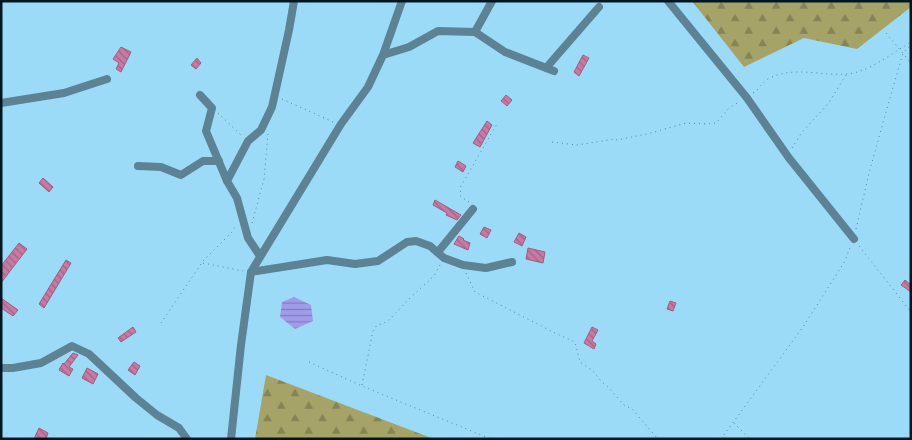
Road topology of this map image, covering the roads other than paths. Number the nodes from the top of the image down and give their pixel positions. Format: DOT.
graph roads {
  1 [pos="294,1"];
  2 [pos="402,1"];
  3 [pos="492,1"];
  4 [pos="668,1"];
  5 [pos="599,7"];
  6 [pos="475,32"];
  7 [pos="383,55"];
  8 [pos="107,79"];
  9 [pos="200,95"];
  10 [pos="1,103"];
  11 [pos="219,161"];
  12 [pos="138,166"];
  13 [pos="227,181"];
  14 [pos="473,209"];
  15 [pos="854,239"];
  16 [pos="441,255"];
  17 [pos="260,256"];
  18 [pos="512,262"];
  19 [pos="251,272"];
  20 [pos="1,368"];
  21 [pos="187,439"];
  22 [pos="231,439"];
  1 -- 13 [label="street"];
  2 -- 7 [label="street"];
  3 -- 6 [label="street"];
  4 -- 15 [label="street"];
  5 -- 6 [label="street"];
  6 -- 7 [label="street"];
  7 -- 17 [label="street"];
  8 -- 10 [label="street"];
  9 -- 11 [label="street"];
  11 -- 12 [label="street"];
  11 -- 13 [label="street"];
  13 -- 17 [label="street"];
  14 -- 16 [label="street"];
  16 -- 18 [label="street"];
  16 -- 19 [label="street"];
  17 -- 19 [label="street"];
  19 -- 22 [label="street"];
  20 -- 21 [label="street"];
}
